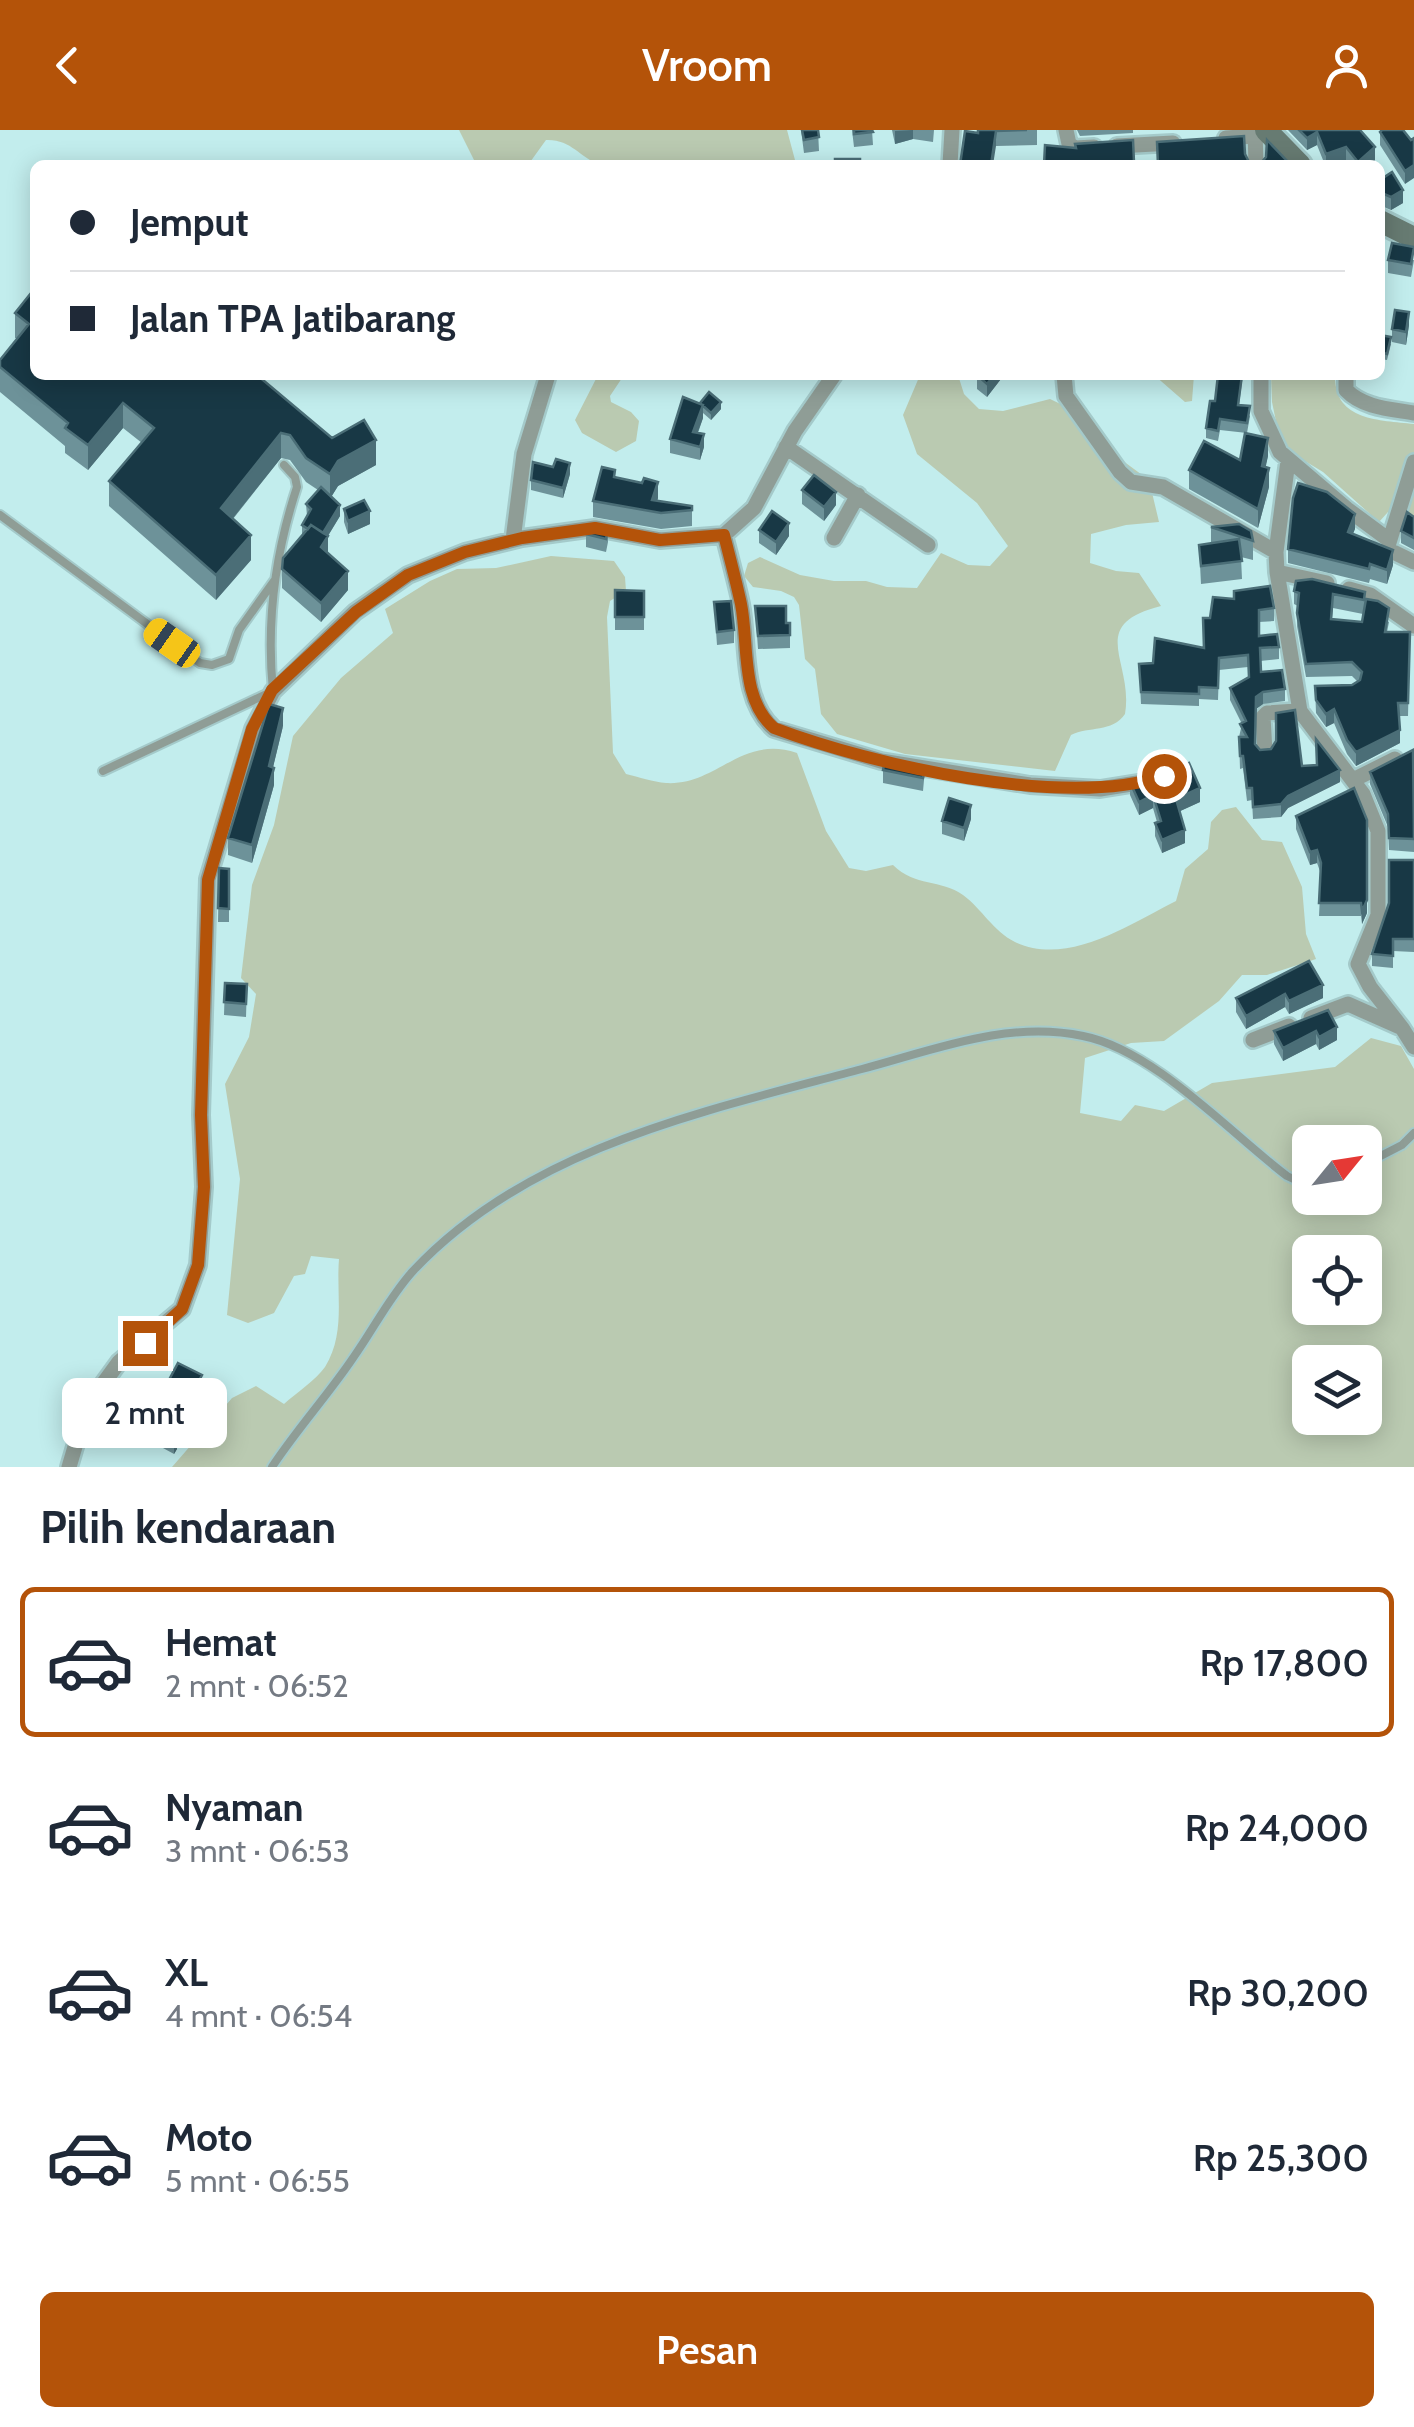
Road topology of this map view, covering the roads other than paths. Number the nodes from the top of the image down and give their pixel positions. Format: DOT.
graph roads {
  1 [pos="952,130"];
  2 [pos="1066,130"];
  3 [pos="1258,132"];
  4 [pos="1216,139"];
  5 [pos="1196,141"];
  6 [pos="950,160"];
  7 [pos="1256,160"];
  8 [pos="1294,160"];
  9 [pos="546,380"];
  10 [pos="831,380"];
  11 [pos="1064,380"];
  12 [pos="1261,380"];
  13 [pos="1346,380"];
  14 [pos="1414,413"];
  15 [pos="786,448"];
  16 [pos="1288,461"];
  17 [pos="1414,462"];
  18 [pos="284,465"];
  19 [pos="858,495"];
  20 [pos="0,514"];
  21 [pos="724,535"];
  22 [pos="834,538"];
  23 [pos="513,540"];
  24 [pos="1389,540"];
  25 [pos="928,545"];
  26 [pos="1276,552"];
  27 [pos="1414,562"];
  28 [pos="1277,572"];
  29 [pos="275,580"];
  30 [pos="1414,626"];
  31 [pos="1315,688"];
  32 [pos="1296,689"];
  33 [pos="272,690"];
  34 [pos="1300,711"];
  35 [pos="1412,750"];
  36 [pos="1265,752"];
  37 [pos="103,770"];
  38 [pos="1164,776"];
  39 [pos="1355,783"];
  40 [pos="1342,794"];
  41 [pos="1379,861"];
  42 [pos="1396,862"];
  43 [pos="1402,1028"];
  44 [pos="1253,1040"];
  45 [pos="1414,1046"];
  46 [pos="1414,1134"];
  47 [pos="1382,1155"];
  48 [pos="1292,1178"];
  49 [pos="69,1467"];
  50 [pos="272,1467"];
  1 -- 6 [label="street"];
  2 -- 5 [label="street"];
  3 -- 4 [label="street"];
  3 -- 7 [label="street"];
  3 -- 8 [label="main road"];
  9 -- 23 [label="street"];
  10 -- 15 [label="street"];
  11 -- 26 [label="street"];
  12 -- 16 [label="street"];
  13 -- 14 [label="street"];
  15 -- 19 [label="street"];
  15 -- 21 [label="street"];
  16 -- 24 [label="street"];
  16 -- 26 [label="street"];
  17 -- 24 [label="street"];
  18 -- 29 [label="lane"];
  19 -- 22 [label="street"];
  19 -- 25 [label="street"];
  20 -- 29 [label="lane"];
  21 -- 23 [label="street"];
  21 -- 38 [label="street"];
  23 -- 33 [label="street"];
  24 -- 27 [label="street"];
  26 -- 28 [label="street"];
  28 -- 30 [label="street"];
  28 -- 32 [label="street"];
  29 -- 33 [label="lane"];
  31 -- 32 [label="street"];
  32 -- 34 [label="street"];
  33 -- 37 [label="lane"];
  33 -- 49 [label="street"];
  34 -- 36 [label="street"];
  34 -- 39 [label="street"];
  35 -- 39 [label="street"];
  39 -- 40 [label="street"];
  39 -- 41 [label="street"];
  41 -- 42 [label="street"];
  41 -- 43 [label="street"];
  43 -- 44 [label="street"];
  43 -- 45 [label="street"];
  46 -- 47 [label="lane"];
  48 -- 50 [label="lane"];
}
